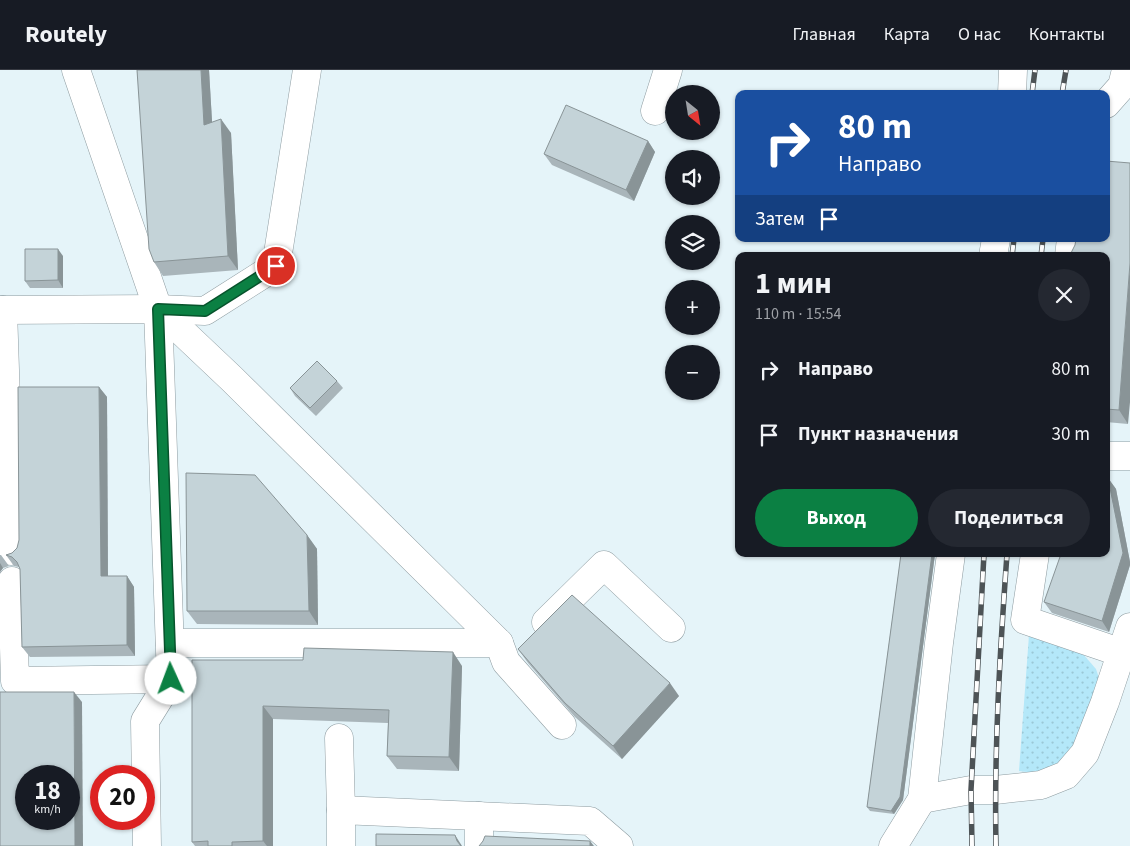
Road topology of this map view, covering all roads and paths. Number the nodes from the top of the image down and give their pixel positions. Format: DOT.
graph roads {
  1 [pos="76,70"];
  2 [pos="307,70"];
  3 [pos="668,70"];
  4 [pos="1013,70"];
  5 [pos="1126,70"];
  6 [pos="1012,90"];
  7 [pos="1110,100"];
  8 [pos="654,111"];
  9 [pos="158,309"];
  10 [pos="1,310"];
  11 [pos="1110,456"];
  12 [pos="1130,456"];
  13 [pos="10,551"];
  14 [pos="951,557"];
  15 [pos="1035,557"];
  16 [pos="12,581"];
  17 [pos="1130,627"];
  18 [pos="671,628"];
  19 [pos="170,643"];
  20 [pos="503,653"];
  21 [pos="1122,653"];
  22 [pos="171,679"];
  23 [pos="562,725"];
  24 [pos="339,738"];
  25 [pos="922,799"];
  26 [pos="341,810"];
  27 [pos="480,816"];
  28 [pos="147,846"];
  29 [pos="341,846"];
  30 [pos="479,846"];
  31 [pos="619,846"];
  32 [pos="893,846"];
  1 -- 9 [label="lane"];
  2 -- 9 [label="lane"];
  3 -- 8 [label="lane"];
  4 -- 6 [label="lane"];
  5 -- 7 [label="lane"];
  9 -- 10 [label="lane"];
  9 -- 19 [label="lane"];
  9 -- 20 [label="lane"];
  10 -- 13 [label="lane"];
  11 -- 12 [label="lane"];
  14 -- 25 [label="lane"];
  15 -- 21 [label="lane"];
  16 -- 22 [label="lane"];
  17 -- 21 [label="lane"];
  18 -- 20 [label="lane"];
  19 -- 20 [label="lane"];
  19 -- 22 [label="lane"];
  20 -- 23 [label="lane"];
  21 -- 25 [label="lane"];
  22 -- 28 [label="lane"];
  24 -- 26 [label="lane"];
  25 -- 32 [label="lane"];
  26 -- 27 [label="lane"];
  26 -- 29 [label="lane"];
  27 -- 30 [label="lane"];
  27 -- 31 [label="lane"];
}
